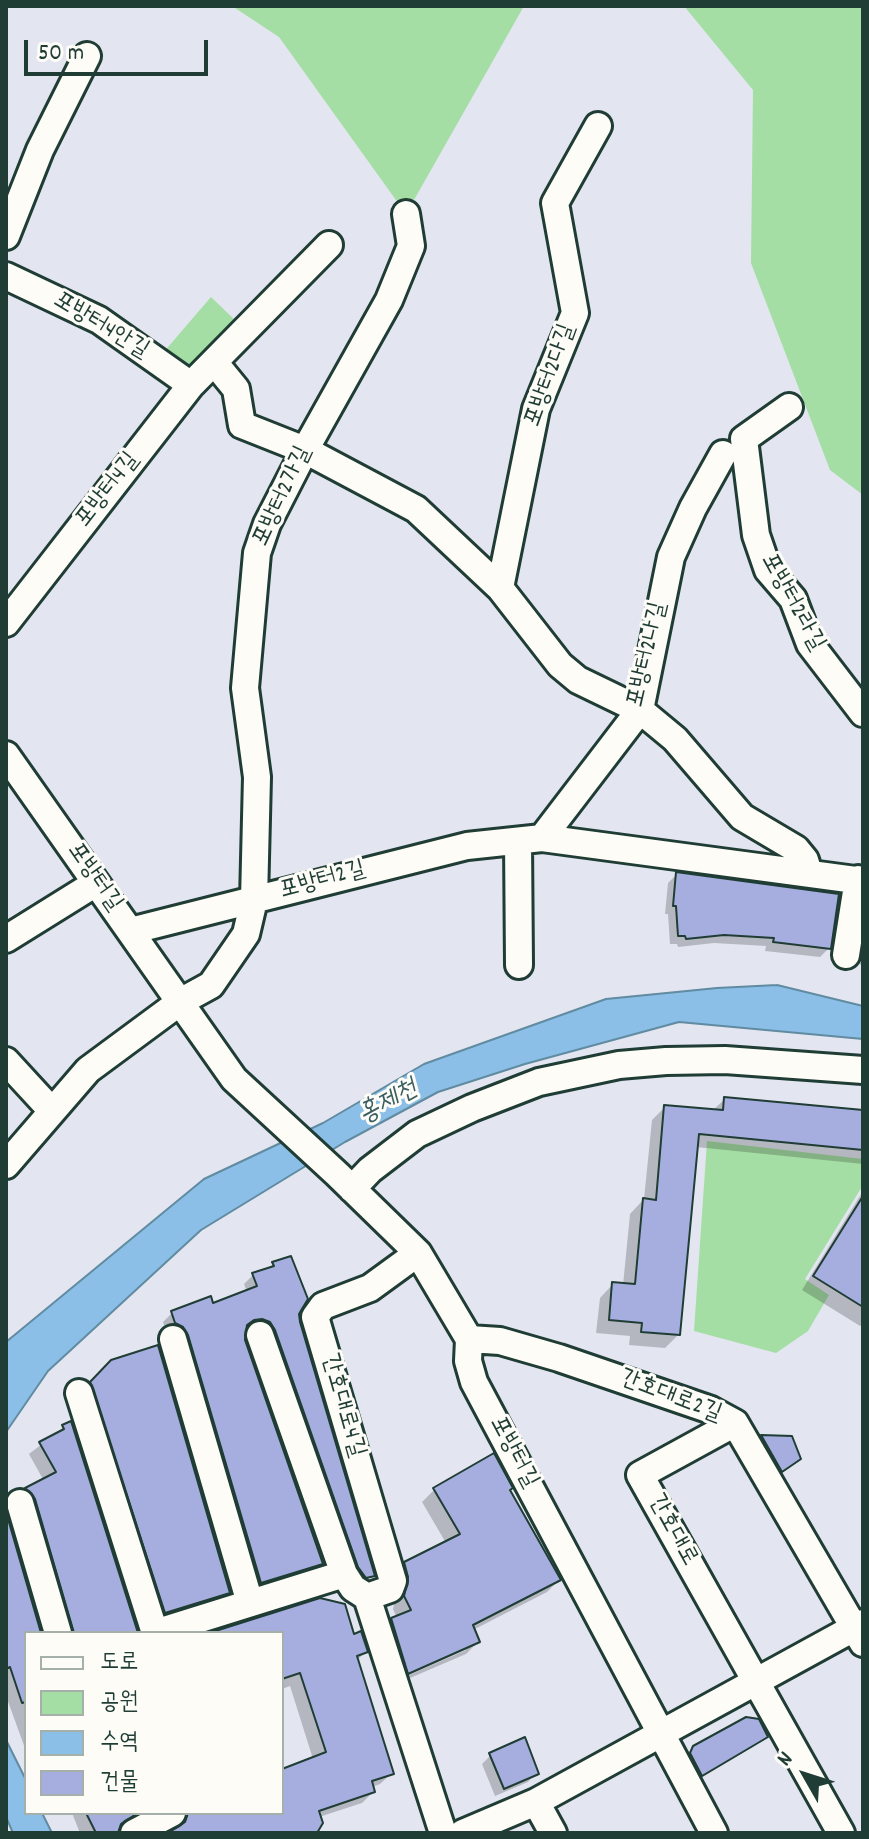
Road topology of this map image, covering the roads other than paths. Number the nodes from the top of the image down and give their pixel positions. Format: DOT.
graph roads {
  1 [pos="87,56"];
  2 [pos="598,126"];
  3 [pos="406,214"];
  4 [pos="6,236"];
  5 [pos="329,245"];
  6 [pos="6,276"];
  7 [pos="214,362"];
  8 [pos="191,385"];
  9 [pos="789,407"];
  10 [pos="305,450"];
  11 [pos="723,454"];
  12 [pos="500,588"];
  13 [pos="6,623"];
  14 [pos="640,710"];
  15 [pos="863,713"];
  16 [pos="6,755"];
  17 [pos="530,840"];
  18 [pos="809,873"];
  19 [pos="861,880"];
  20 [pos="96,883"];
  21 [pos="254,900"];
  22 [pos="130,931"];
  23 [pos="6,939"];
  24 [pos="846,955"];
  25 [pos="519,965"];
  26 [pos="180,1002"];
  27 [pos="6,1061"];
  28 [pos="863,1070"];
  29 [pos="52,1111"];
  30 [pos="6,1165"];
  31 [pos="345,1181"];
  32 [pos="418,1253"];
  33 [pos="260,1335"];
  34 [pos="173,1339"];
  35 [pos="469,1339"];
  36 [pos="79,1393"];
  37 [pos="735,1423"];
  38 [pos="20,1503"];
  39 [pos="344,1574"];
  40 [pos="367,1597"];
  41 [pos="250,1603"];
  42 [pos="57,1631"];
  43 [pos="154,1631"];
  44 [pos="161,1631"];
  45 [pos="860,1631"];
  46 [pos="756,1681"];
  47 [pos="661,1732"];
  48 [pos="536,1802"];
  49 [pos="168,1815"];
  50 [pos="134,1833"];
  51 [pos="443,1833"];
  52 [pos="463,1833"];
  53 [pos="553,1833"];
  54 [pos="714,1833"];
  55 [pos="841,1833"];
  1 -- 4 [label="street"];
  2 -- 12 [label="street, 포방터2다길"];
  3 -- 10 [label="street, 포방터2가길"];
  5 -- 7 [label="street, 포방터4길"];
  6 -- 8 [label="street, 포방터4안길"];
  7 -- 8 [label="street, 포방터4길"];
  7 -- 10 [label="street"];
  8 -- 13 [label="street, 포방터4길"];
  9 -- 15 [label="street, 포방터2라길"];
  10 -- 12 [label="street"];
  10 -- 21 [label="street, 포방터2가길"];
  11 -- 14 [label="street, 포방터2나길"];
  12 -- 14 [label="street"];
  14 -- 17 [label="street, 포방터2나길"];
  14 -- 18 [label="street"];
  16 -- 20 [label="street, 포방터길"];
  17 -- 18 [label="street, 포방터2길"];
  17 -- 21 [label="street, 포방터2길"];
  17 -- 25 [label="street"];
  18 -- 19 [label="street, 포방터2길"];
  19 -- 24 [label="street, 포방터2길"];
  20 -- 22 [label="street, 포방터길"];
  20 -- 23 [label="street"];
  21 -- 22 [label="street, 포방터2길"];
  21 -- 26 [label="street"];
  22 -- 26 [label="street, 포방터길"];
  26 -- 29 [label="street"];
  26 -- 31 [label="street, 포방터길"];
  27 -- 29 [label="street"];
  28 -- 31 [label="street"];
  29 -- 30 [label="street"];
  31 -- 32 [label="street, 포방터길"];
  32 -- 35 [label="street, 포방터길"];
  32 -- 40 [label="street, 간호대로4길"];
  33 -- 39 [label="street, 간호대로4길"];
  34 -- 41 [label="street"];
  35 -- 37 [label="street, 간호대로2길"];
  35 -- 47 [label="street, 포방터길"];
  36 -- 43 [label="street"];
  37 -- 45 [label="street, 간호대로2길"];
  37 -- 46 [label="street, 간호대로"];
  38 -- 42 [label="street"];
  39 -- 40 [label="street, 간호대로4길"];
  39 -- 41 [label="street"];
  40 -- 51 [label="street, 간호대로4길"];
  41 -- 44 [label="street"];
  45 -- 46 [label="street"];
  46 -- 47 [label="street"];
  46 -- 55 [label="street, 간호대로"];
  47 -- 48 [label="street"];
  47 -- 54 [label="street, 포방터길"];
  48 -- 52 [label="street"];
  48 -- 53 [label="street"];
  49 -- 50 [label="street"];
}
